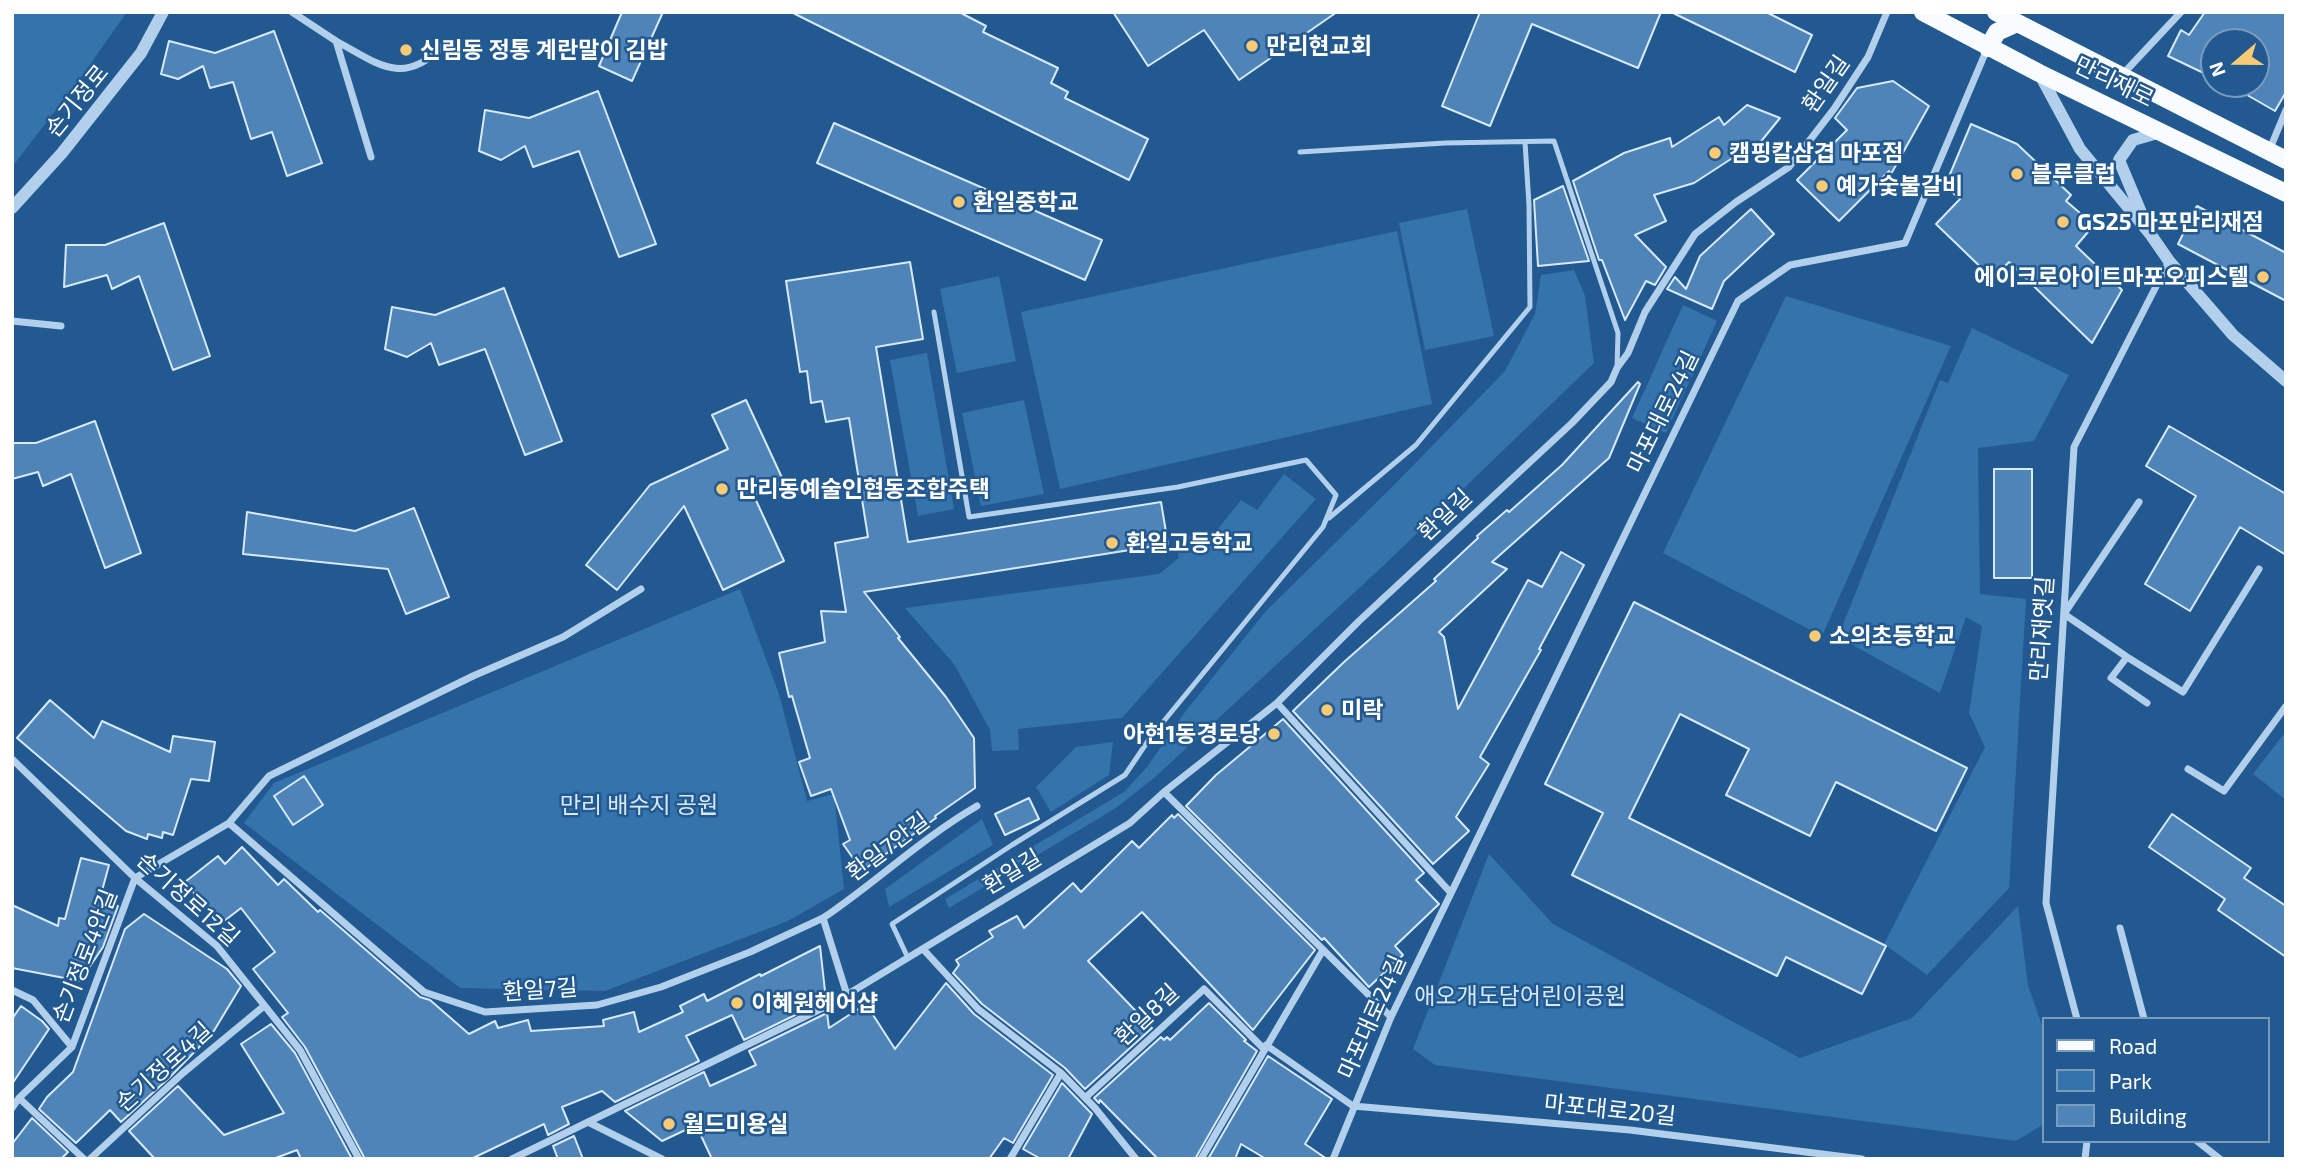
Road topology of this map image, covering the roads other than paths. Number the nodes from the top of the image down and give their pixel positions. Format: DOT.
graph roads {
  1 [pos="163,12"];
  2 [pos="292,12"];
  3 [pos="1887,12"];
  4 [pos="1923,12"];
  5 [pos="1996,12"];
  6 [pos="2181,12"];
  7 [pos="2017,23"];
  8 [pos="336,41"];
  9 [pos="442,47"];
  10 [pos="1988,48"];
  11 [pos="2039,73"];
  12 [pos="2121,75"];
  13 [pos="2286,110"];
  14 [pos="2161,132"];
  15 [pos="1525,142"];
  16 [pos="1300,152"];
  17 [pos="2269,152"];
  18 [pos="370,157"];
  19 [pos="2286,160"];
  20 [pos="2286,192"];
  21 [pos="12,208"];
  22 [pos="2151,235"];
  23 [pos="2169,261"];
  24 [pos="933,312"];
  25 [pos="12,321"];
  26 [pos="61,326"];
  27 [pos="1617,368"];
  28 [pos="2286,381"];
  29 [pos="2139,502"];
  30 [pos="1326,520"];
  31 [pos="2259,569"];
  32 [pos="641,589"];
  33 [pos="2064,614"];
  34 [pos="2127,657"];
  35 [pos="1277,703"];
  36 [pos="2147,703"];
  37 [pos="2286,706"];
  38 [pos="12,759"];
  39 [pos="2188,769"];
  40 [pos="1164,792"];
  41 [pos="977,806"];
  42 [pos="229,823"];
  43 [pos="135,878"];
  44 [pos="1451,893"];
  45 [pos="822,918"];
  46 [pos="2120,928"];
  47 [pos="923,948"];
  48 [pos="1323,950"];
  49 [pos="908,958"];
  50 [pos="12,990"];
  51 [pos="847,995"];
  52 [pos="264,1006"];
  53 [pos="1391,1017"];
  54 [pos="2076,1017"];
  55 [pos="2143,1017"];
  56 [pos="72,1047"];
  57 [pos="1265,1047"];
  58 [pos="1062,1073"];
  59 [pos="19,1098"];
  60 [pos="1085,1098"];
  61 [pos="1353,1106"];
  62 [pos="12,1108"];
  63 [pos="588,1122"];
  64 [pos="2200,1143"];
  65 [pos="84,1159"];
  66 [pos="90,1159"];
  67 [pos="359,1159"];
  68 [pos="512,1159"];
  69 [pos="662,1159"];
  70 [pos="1010,1159"];
  71 [pos="1136,1159"];
  72 [pos="1200,1159"];
  73 [pos="1333,1159"];
  74 [pos="1862,1159"];
  75 [pos="2220,1159"];
  1 -- 21 [label="street, 손기정로"];
  2 -- 8 [label="street"];
  3 -- 27 [label="street, 환일길"];
  4 -- 10 [label="main road, 만리재로"];
  5 -- 7 [label="main road, 만리재로"];
  6 -- 12 [label="street"];
  7 -- 10 [label="main road"];
  7 -- 12 [label="main road, 만리재로"];
  8 -- 9 [label="street"];
  8 -- 18 [label="street"];
  10 -- 11 [label="main road, 만리재로"];
  10 -- 44 [label="street, 마포대로24길"];
  11 -- 14 [label="main road, 만리재로"];
  11 -- 22 [label="street"];
  12 -- 17 [label="main road, 만리재로"];
  13 -- 17 [label="street"];
  14 -- 20 [label="main road, 만리재로"];
  14 -- 22 [label="street"];
  15 -- 16 [label="lane"];
  15 -- 27 [label="lane"];
  15 -- 30 [label="lane"];
  17 -- 19 [label="main road, 만리재로"];
  22 -- 23 [label="street"];
  23 -- 28 [label="street"];
  23 -- 33 [label="street, 만리재옛길"];
  24 -- 30 [label="lane"];
  25 -- 26 [label="street"];
  27 -- 35 [label="street, 환일길"];
  29 -- 33 [label="street"];
  30 -- 49 [label="lane"];
  31 -- 34 [label="street"];
  32 -- 42 [label="street"];
  33 -- 34 [label="street"];
  33 -- 54 [label="street, 만리재옛길"];
  34 -- 36 [label="street"];
  35 -- 40 [label="street, 환일길"];
  35 -- 44 [label="street"];
  37 -- 39 [label="street"];
  38 -- 43 [label="street, 손기정로12길"];
  40 -- 47 [label="street, 환일길"];
  40 -- 48 [label="street"];
  41 -- 45 [label="street, 환일7안길"];
  42 -- 43 [label="street"];
  42 -- 45 [label="street, 환일7길"];
  43 -- 52 [label="street, 손기정로12길"];
  43 -- 56 [label="street, 손기정로4안길"];
  44 -- 53 [label="street, 마포대로24길"];
  45 -- 51 [label="street"];
  46 -- 55 [label="street"];
  47 -- 49 [label="street, 환일길"];
  47 -- 58 [label="street"];
  48 -- 53 [label="street"];
  48 -- 57 [label="street"];
  49 -- 51 [label="street, 환일길"];
  50 -- 56 [label="street"];
  51 -- 63 [label="street, 환일길"];
  52 -- 66 [label="street, 손기정로4길"];
  52 -- 67 [label="street, 손기정로12길"];
  53 -- 61 [label="street, 마포대로24길"];
  56 -- 59 [label="street, 손기정로4안길"];
  57 -- 60 [label="street, 환일8길"];
  57 -- 61 [label="street, 환일8길"];
  57 -- 72 [label="street"];
  58 -- 60 [label="street"];
  58 -- 70 [label="street"];
  59 -- 62 [label="street, 손기정로4안길"];
  59 -- 65 [label="street"];
  60 -- 71 [label="street"];
  61 -- 73 [label="street, 마포대로24길"];
  61 -- 74 [label="street, 마포대로20길"];
  63 -- 68 [label="street, 환일길"];
  63 -- 69 [label="street"];
  64 -- 75 [label="street"];
}
